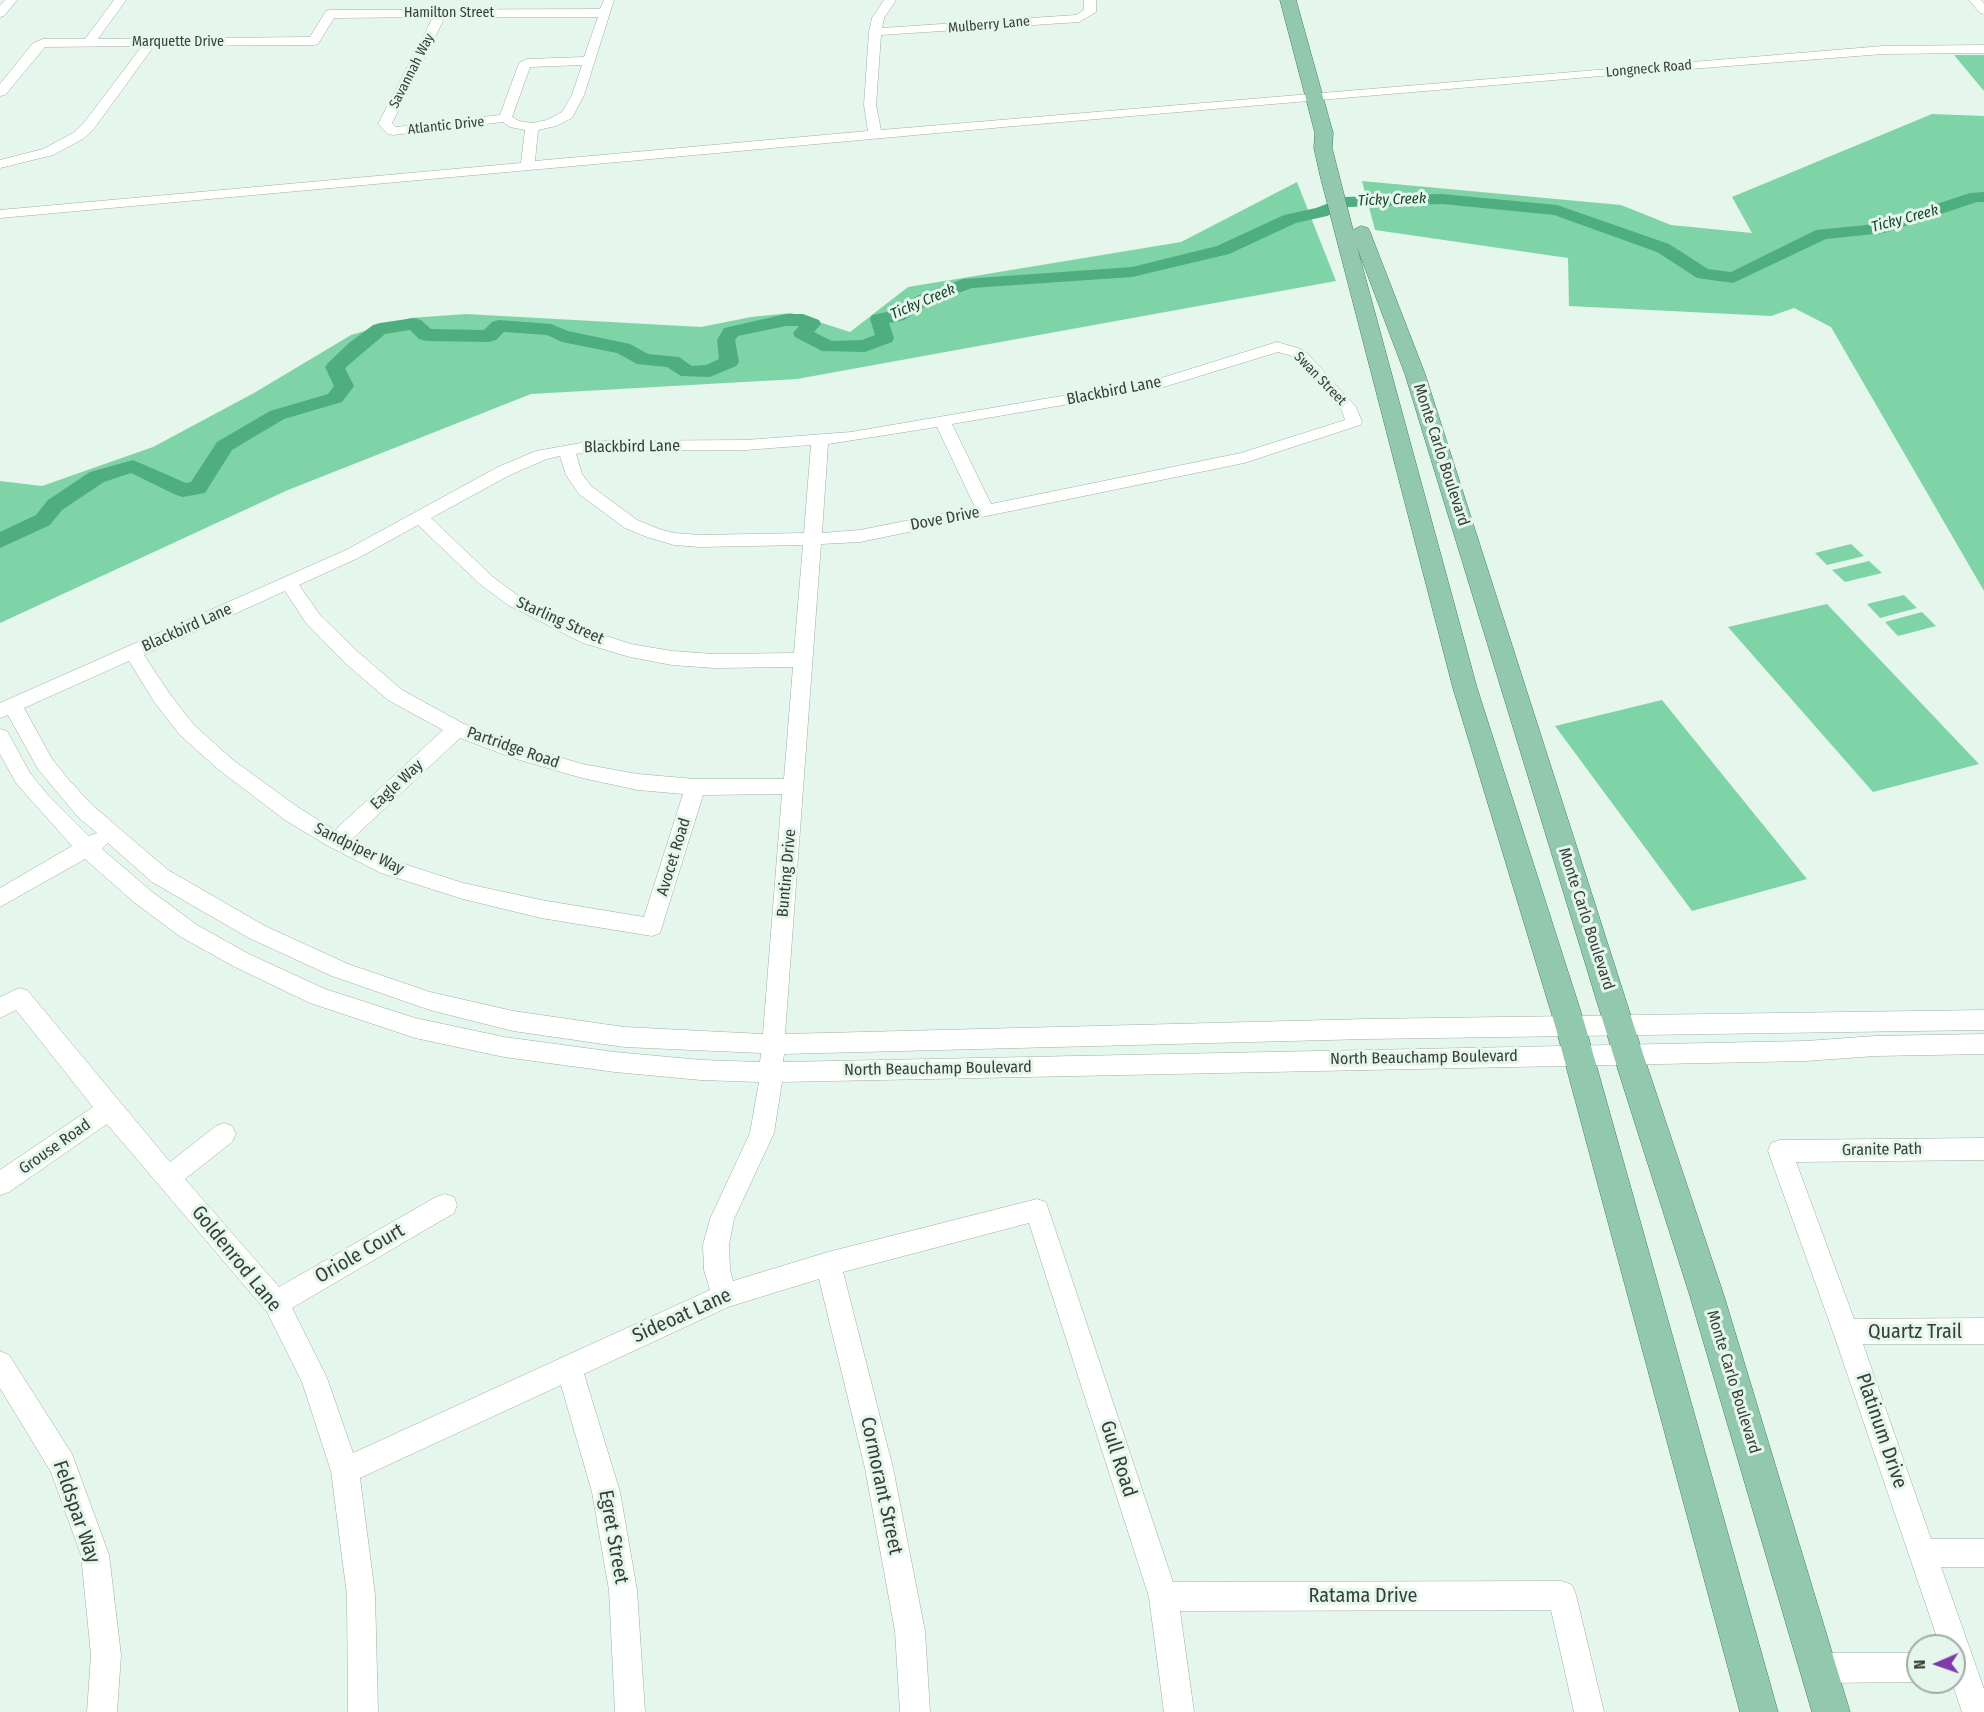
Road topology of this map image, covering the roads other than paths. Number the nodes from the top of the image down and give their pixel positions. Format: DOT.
graph roads {
  1 [pos="11,0"];
  2 [pos="120,0"];
  3 [pos="890,0"];
  4 [pos="1090,0"];
  5 [pos="1287,0"];
  6 [pos="1975,0"];
  7 [pos="607,6"];
  8 [pos="1984,10"];
  9 [pos="0,13"];
  10 [pos="441,13"];
  11 [pos="874,32"];
  12 [pos="314,41"];
  13 [pos="89,42"];
  14 [pos="151,42"];
  15 [pos="1984,50"];
  16 [pos="589,61"];
  17 [pos="0,92"];
  18 [pos="1314,97"];
  19 [pos="505,118"];
  20 [pos="532,126"];
  21 [pos="388,128"];
  22 [pos="875,135"];
  23 [pos="0,164"];
  24 [pos="527,168"];
  25 [pos="0,214"];
  26 [pos="1352,228"];
  27 [pos="1277,347"];
  28 [pos="943,422"];
  29 [pos="1354,422"];
  30 [pos="820,439"];
  31 [pos="566,450"];
  32 [pos="986,511"];
  33 [pos="419,517"];
  34 [pos="812,538"];
  35 [pos="289,583"];
  36 [pos="133,653"];
  37 [pos="803,660"];
  38 [pos="6,708"];
  39 [pos="458,729"];
  40 [pos="0,736"];
  41 [pos="794,786"];
  42 [pos="695,787"];
  43 [pos="111,833"];
  44 [pos="337,841"];
  45 [pos="86,848"];
  46 [pos="0,898"];
  47 [pos="652,927"];
  48 [pos="10,1003"];
  49 [pos="1984,1020"];
  50 [pos="1624,1039"];
  51 [pos="1574,1040"];
  52 [pos="773,1044"];
  53 [pos="1984,1044"];
  54 [pos="771,1072"];
  55 [pos="109,1109"];
  56 [pos="224,1134"];
  57 [pos="1984,1149"];
  58 [pos="1780,1152"];
  59 [pos="169,1177"];
  60 [pos="0,1184"];
  61 [pos="445,1205"];
  62 [pos="1037,1210"];
  63 [pos="828,1264"];
  64 [pos="724,1296"];
  65 [pos="276,1303"];
  66 [pos="1984,1331"];
  67 [pos="1846,1332"];
  68 [pos="0,1364"];
  69 [pos="569,1367"];
  70 [pos="345,1471"];
  71 [pos="1923,1553"];
  72 [pos="1984,1553"];
  73 [pos="1163,1598"];
  74 [pos="1948,1634"];
  75 [pos="1818,1668"];
  76 [pos="1906,1668"];
  77 [pos="1966,1687"];
  78 [pos="102,1712"];
  79 [pos="363,1712"];
  80 [pos="630,1712"];
  81 [pos="915,1712"];
  82 [pos="1179,1712"];
  83 [pos="1589,1712"];
  84 [pos="1759,1712"];
  85 [pos="1831,1712"];
  86 [pos="1977,1712"];
  1 -- 9 [label="street"];
  2 -- 13 [label="street"];
  3 -- 11 [label="street"];
  4 -- 11 [label="street, Mulberry Lane"];
  5 -- 18 [label="main road, Monte Carlo Boulevard"];
  6 -- 8 [label="street"];
  7 -- 10 [label="street, Hamilton Street"];
  7 -- 16 [label="street"];
  10 -- 12 [label="street, Hamilton Street"];
  10 -- 21 [label="street, Savannah Way"];
  11 -- 22 [label="street"];
  12 -- 14 [label="street, Marquette Drive"];
  13 -- 14 [label="street, Marquette Drive"];
  13 -- 17 [label="street, Marquette Drive"];
  14 -- 23 [label="street"];
  15 -- 18 [label="street, Longneck Road"];
  16 -- 19 [label="street"];
  16 -- 20 [label="street"];
  18 -- 22 [label="street, Longneck Road"];
  18 -- 26 [label="main road, Monte Carlo Boulevard"];
  19 -- 20 [label="street"];
  19 -- 21 [label="street, Atlantic Drive"];
  20 -- 24 [label="street"];
  22 -- 24 [label="street, Longneck Road"];
  24 -- 25 [label="street, Longneck Road"];
  26 -- 50 [label="main road, Monte Carlo Boulevard"];
  26 -- 51 [label="main road, Monte Carlo Boulevard"];
  27 -- 28 [label="street, Blackbird Lane"];
  27 -- 29 [label="street, Swan Street"];
  28 -- 30 [label="street, Blackbird Lane"];
  28 -- 32 [label="street"];
  29 -- 32 [label="street, Dove Drive"];
  30 -- 31 [label="street, Blackbird Lane"];
  30 -- 34 [label="street, Bunting Drive"];
  31 -- 33 [label="street, Blackbird Lane"];
  31 -- 34 [label="street, Dove Drive"];
  32 -- 34 [label="street, Dove Drive"];
  33 -- 35 [label="street, Blackbird Lane"];
  33 -- 37 [label="street, Starling Street"];
  34 -- 37 [label="street, Bunting Drive"];
  35 -- 36 [label="street, Blackbird Lane"];
  35 -- 39 [label="street, Partridge Road"];
  36 -- 38 [label="street, Blackbird Lane"];
  36 -- 44 [label="street, Sandpiper Way"];
  37 -- 41 [label="street, Bunting Drive"];
  38 -- 43 [label="street, North Beauchamp Boulevard"];
  39 -- 42 [label="street, Partridge Road"];
  39 -- 44 [label="street, Eagle Way"];
  40 -- 45 [label="street, North Beauchamp Boulevard"];
  41 -- 42 [label="street, Partridge Road"];
  41 -- 52 [label="street, Bunting Drive"];
  42 -- 47 [label="street, Avocet Road"];
  43 -- 45 [label="street"];
  43 -- 52 [label="street, North Beauchamp Boulevard"];
  44 -- 47 [label="street, Sandpiper Way"];
  45 -- 46 [label="street"];
  45 -- 54 [label="street, North Beauchamp Boulevard"];
  48 -- 55 [label="street, Goldenrod Lane"];
  49 -- 50 [label="street, North Beauchamp Boulevard"];
  50 -- 51 [label="street, North Beauchamp Boulevard"];
  50 -- 53 [label="street, North Beauchamp Boulevard"];
  50 -- 75 [label="main road, Monte Carlo Boulevard"];
  51 -- 52 [label="street, North Beauchamp Boulevard"];
  51 -- 54 [label="street, North Beauchamp Boulevard"];
  51 -- 84 [label="main road, Monte Carlo Boulevard"];
  52 -- 54 [label="street, Bunting Drive"];
  54 -- 64 [label="street, Bunting Drive"];
  55 -- 59 [label="street, Goldenrod Lane"];
  55 -- 60 [label="street, Grouse Road"];
  56 -- 59 [label="street"];
  57 -- 58 [label="street, Granite Path"];
  58 -- 67 [label="street, Platinum Drive"];
  59 -- 65 [label="street, Goldenrod Lane"];
  61 -- 65 [label="street, Oriole Court"];
  62 -- 63 [label="street, Sideoat Lane"];
  62 -- 73 [label="street, Gull Road"];
  63 -- 64 [label="street, Sideoat Lane"];
  63 -- 81 [label="street, Cormorant Street"];
  64 -- 69 [label="street, Sideoat Lane"];
  65 -- 70 [label="street, Goldenrod Lane"];
  66 -- 67 [label="street, Quartz Trail"];
  67 -- 71 [label="street, Platinum Drive"];
  68 -- 78 [label="street, Feldspar Way"];
  69 -- 70 [label="street, Sideoat Lane"];
  69 -- 80 [label="street, Egret Street"];
  70 -- 79 [label="street, Goldenrod Lane"];
  71 -- 72 [label="street"];
  71 -- 74 [label="street, Platinum Drive"];
  73 -- 82 [label="street, Gull Road"];
  73 -- 83 [label="street, Ratama Drive"];
  75 -- 76 [label="street"];
  75 -- 85 [label="main road, Monte Carlo Boulevard"];
  77 -- 86 [label="street, Platinum Drive"];
}
